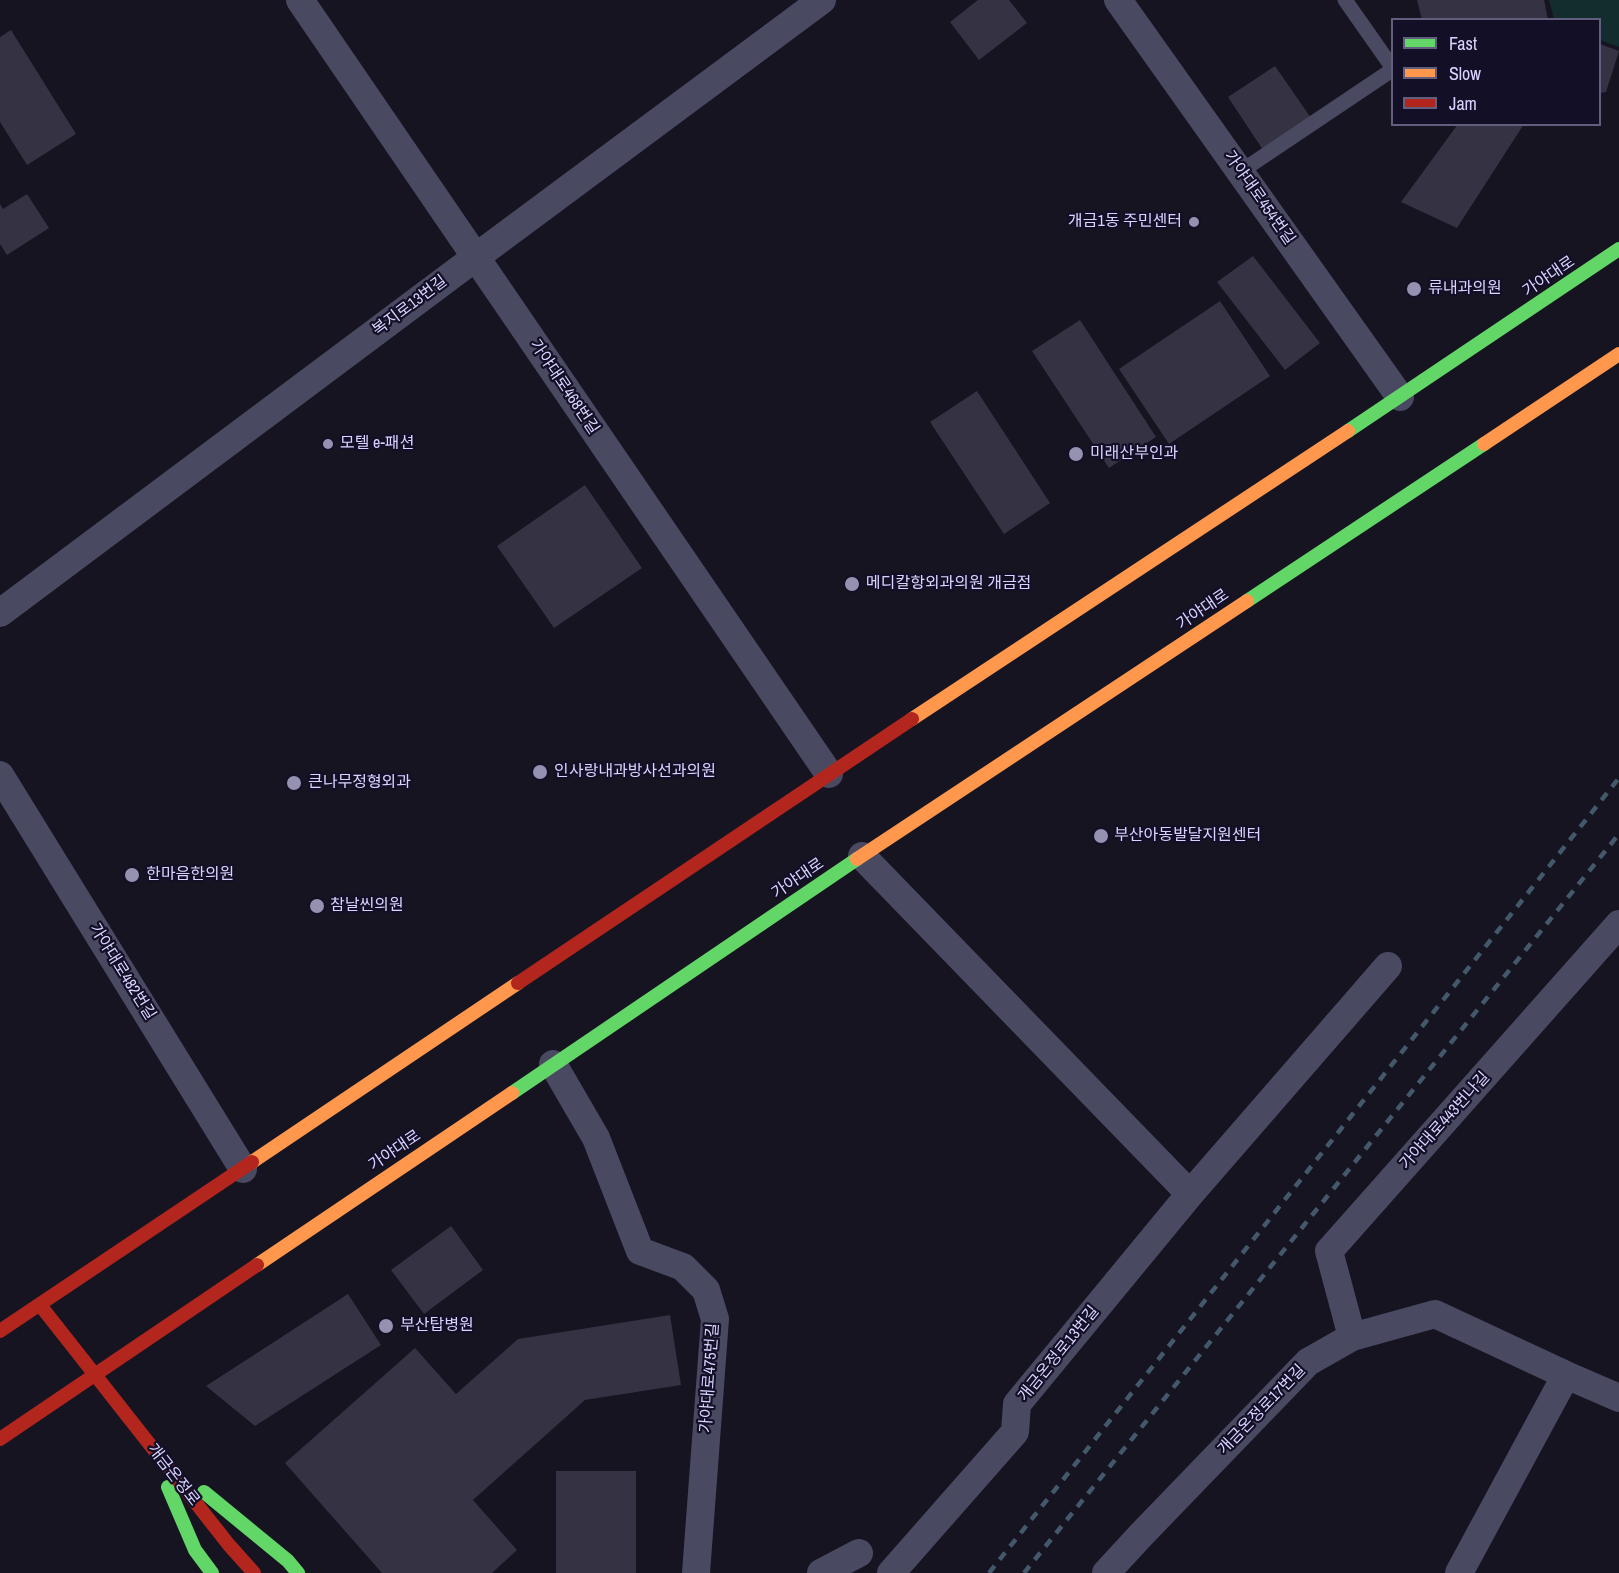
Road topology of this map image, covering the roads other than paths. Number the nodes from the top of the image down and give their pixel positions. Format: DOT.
graph roads {
  1 [pos="300,0"];
  2 [pos="822,0"];
  3 [pos="1118,0"];
  4 [pos="1345,0"];
  5 [pos="1391,67"];
  6 [pos="1391,69"];
  7 [pos="1240,172"];
  8 [pos="1619,249"];
  9 [pos="476,257"];
  10 [pos="1619,354"];
  11 [pos="1400,397"];
  12 [pos="0,613"];
  13 [pos="829,774"];
  14 [pos="0,775"];
  15 [pos="862,856"];
  16 [pos="1619,924"];
  17 [pos="1388,966"];
  18 [pos="553,1064"];
  19 [pos="243,1169"];
  20 [pos="1190,1194"];
  21 [pos="40,1305"];
  22 [pos="0,1331"];
  23 [pos="1352,1336"];
  24 [pos="95,1374"];
  25 [pos="1566,1375"];
  26 [pos="1619,1398"];
  27 [pos="0,1439"];
  28 [pos="152,1449"];
  29 [pos="859,1553"];
  30 [pos="212,1573"];
  31 [pos="254,1573"];
  32 [pos="298,1573"];
  33 [pos="696,1573"];
  34 [pos="821,1573"];
  35 [pos="891,1573"];
  36 [pos="1106,1573"];
  37 [pos="1459,1573"];
  1 -- 9 [label="street, 가야대로468번길"];
  2 -- 9 [label="street, 복지로13번길"];
  3 -- 7 [label="street, 가야대로454번길"];
  4 -- 5 [label="lane"];
  6 -- 7 [label="lane"];
  7 -- 11 [label="street, 가야대로454번길"];
  8 -- 11 [label="main road, 가야대로"];
  9 -- 12 [label="street, 복지로13번길"];
  9 -- 13 [label="street, 가야대로468번길"];
  10 -- 15 [label="main road, 가야대로"];
  11 -- 13 [label="main road, 가야대로"];
  13 -- 19 [label="main road, 가야대로"];
  14 -- 19 [label="street, 가야대로482번길"];
  15 -- 18 [label="main road, 가야대로"];
  15 -- 20 [label="street"];
  16 -- 23 [label="street, 가야대로443번나길"];
  17 -- 20 [label="street, 개금온정로13번길"];
  18 -- 24 [label="main road, 가야대로"];
  18 -- 33 [label="street, 가야대로475번길"];
  19 -- 21 [label="main road, 가야대로"];
  20 -- 35 [label="street, 개금온정로13번길"];
  21 -- 22 [label="main road, 가야대로"];
  21 -- 24 [label="main road, 개금온정로"];
  23 -- 25 [label="street, 개금온정로17번길"];
  23 -- 36 [label="street, 개금온정로17번길"];
  24 -- 27 [label="main road, 가야대로"];
  24 -- 28 [label="main road, 개금온정로"];
  25 -- 26 [label="street, 개금온정로17번길"];
  25 -- 37 [label="street"];
  28 -- 30 [label="main road"];
  28 -- 31 [label="main road, 개금온정로"];
  28 -- 32 [label="main road"];
  29 -- 34 [label="street"];
}
